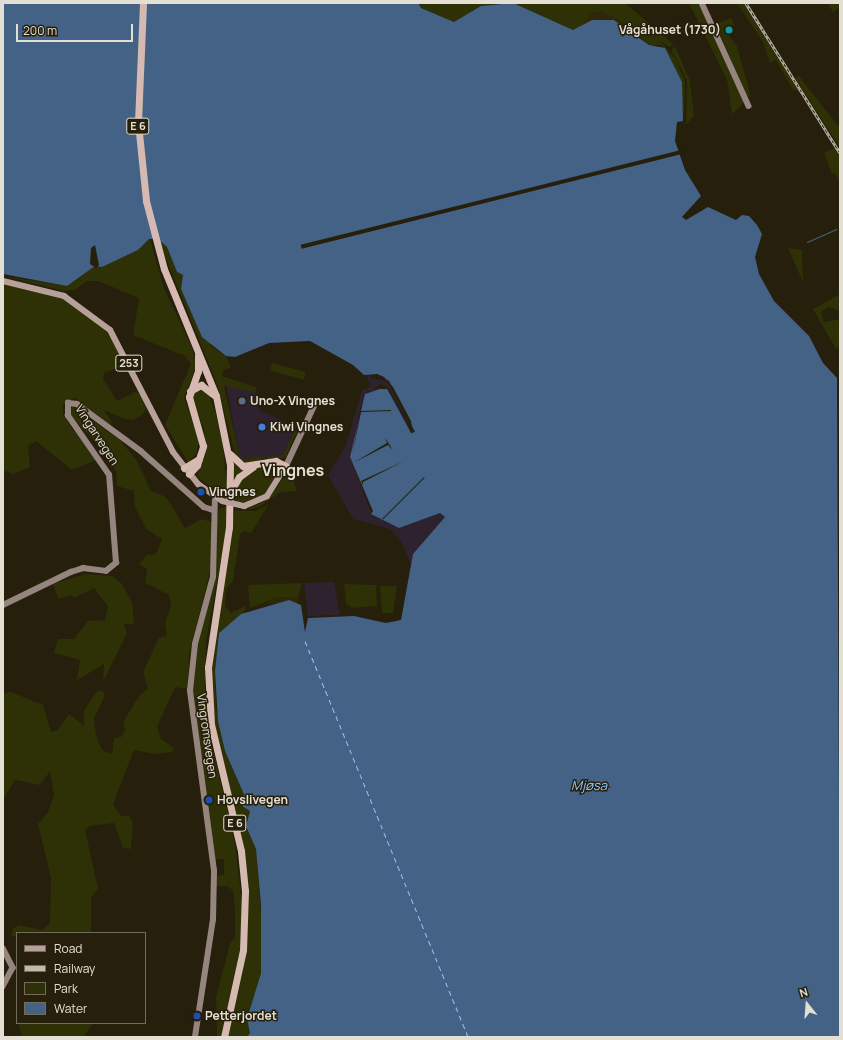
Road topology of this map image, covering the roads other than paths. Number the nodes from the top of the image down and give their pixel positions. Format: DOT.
graph roads {
  1 [pos="143,3"];
  2 [pos="702,3"];
  3 [pos="749,106"];
  4 [pos="3,281"];
  5 [pos="198,351"];
  6 [pos="190,391"];
  7 [pos="216,396"];
  8 [pos="315,404"];
  9 [pos="229,453"];
  10 [pos="256,464"];
  11 [pos="285,468"];
  12 [pos="186,471"];
  13 [pos="231,490"];
  14 [pos="219,499"];
  15 [pos="213,510"];
  16 [pos="3,605"];
  17 [pos="3,948"];
  18 [pos="3,987"];
  19 [pos="195,1037"];
  20 [pos="224,1037"];
  1 -- 5 [label="highway, E 6"];
  2 -- 3 [label="street"];
  4 -- 12 [label="main road, 253"];
  5 -- 6 [label="highway"];
  5 -- 7 [label="highway, E 6"];
  6 -- 7 [label="highway"];
  6 -- 12 [label="highway"];
  7 -- 9 [label="highway, E 6"];
  8 -- 11 [label="street"];
  9 -- 10 [label="highway"];
  9 -- 13 [label="highway, E 6"];
  10 -- 11 [label="highway"];
  10 -- 13 [label="highway"];
  11 -- 14 [label="main road, 253, bridge"];
  12 -- 14 [label="main road, 253"];
  13 -- 20 [label="highway, E 6"];
  14 -- 15 [label="street"];
  15 -- 16 [label="street, Vingarvegen"];
  15 -- 19 [label="street, Vingromsvegen"];
  17 -- 18 [label="street"];
}
